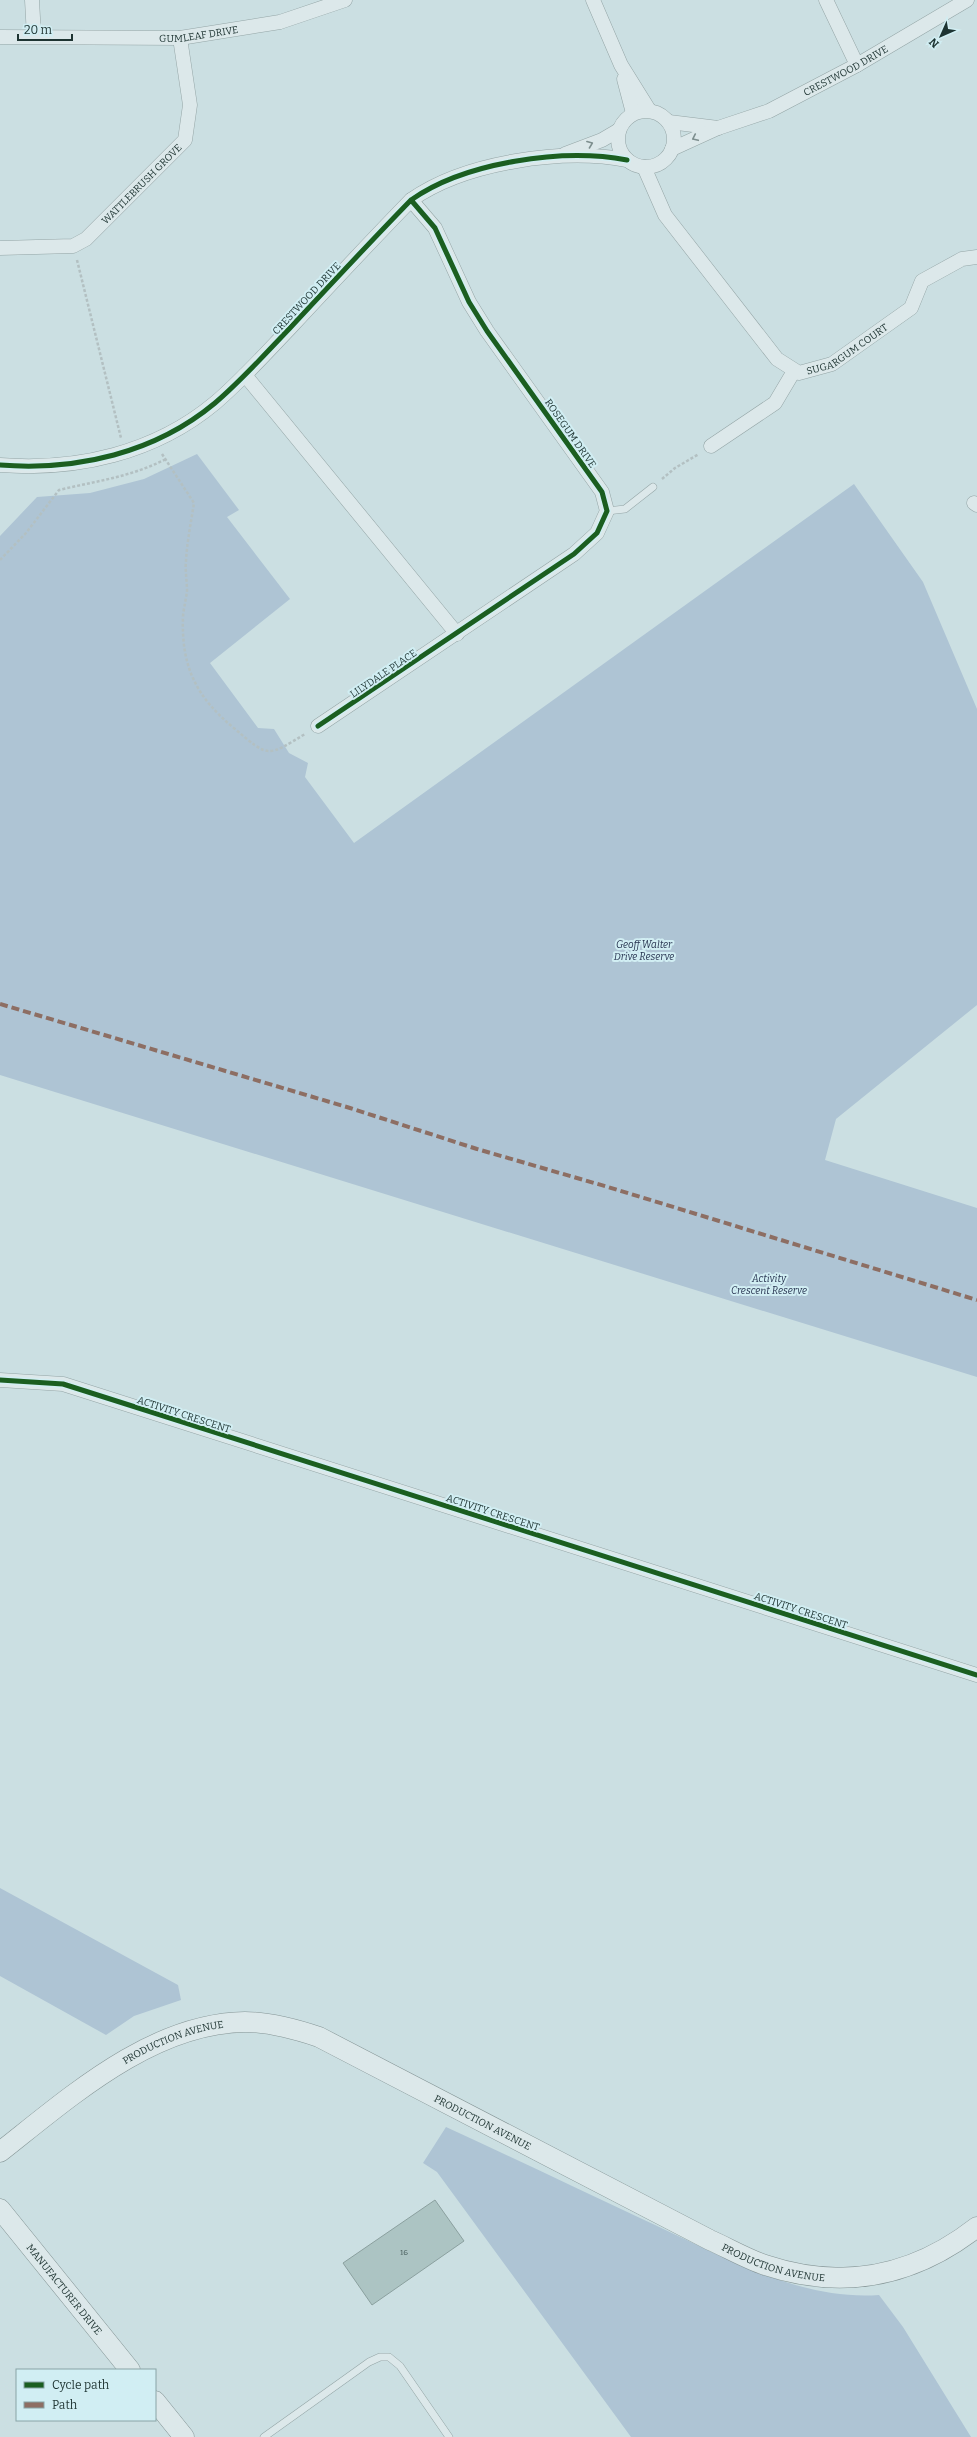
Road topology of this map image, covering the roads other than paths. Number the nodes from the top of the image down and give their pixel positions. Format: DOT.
graph roads {
  1 [pos="32,0"];
  2 [pos="345,0"];
  3 [pos="593,0"];
  4 [pos="826,0"];
  5 [pos="967,0"];
  6 [pos="34,36"];
  7 [pos="0,37"];
  8 [pos="180,38"];
  9 [pos="621,64"];
  10 [pos="857,65"];
  11 [pos="649,110"];
  12 [pos="633,113"];
  13 [pos="668,122"];
  14 [pos="718,128"];
  15 [pos="618,130"];
  16 [pos="672,149"];
  17 [pos="561,155"];
  18 [pos="627,160"];
  19 [pos="661,163"];
  20 [pos="644,167"];
  21 [pos="411,200"];
  22 [pos="665,215"];
  23 [pos="0,248"];
  24 [pos="977,257"];
  25 [pos="794,371"];
  26 [pos="245,375"];
  27 [pos="712,446"];
  28 [pos="0,465"];
  29 [pos="653,487"];
  30 [pos="607,511"];
  31 [pos="457,634"];
  32 [pos="318,726"];
  33 [pos="0,1380"];
  34 [pos="977,1675"];
  35 [pos="0,2152"];
  36 [pos="0,2209"];
  37 [pos="977,2227"];
  38 [pos="129,2369"];
  39 [pos="156,2402"];
  40 [pos="184,2437"];
  41 [pos="264,2437"];
  42 [pos="449,2437"];
  1 -- 6 [label="street"];
  2 -- 8 [label="street, GUMLEAF DRIVE"];
  3 -- 9 [label="street"];
  4 -- 10 [label="street"];
  5 -- 10 [label="street, CRESTWOOD DRIVE"];
  6 -- 7 [label="street, GUMLEAF DRIVE"];
  6 -- 8 [label="street, GUMLEAF DRIVE"];
  8 -- 23 [label="street, WATTLEBRUSH GROVE"];
  9 -- 11 [label="street"];
  9 -- 12 [label="street"];
  10 -- 14 [label="street, CRESTWOOD DRIVE"];
  11 -- 12 [label="street"];
  11 -- 13 [label="street"];
  12 -- 15 [label="street"];
  13 -- 14 [label="street, CRESTWOOD DRIVE"];
  13 -- 16 [label="street"];
  14 -- 16 [label="street, CRESTWOOD DRIVE, one-way"];
  17 -- 15 [label="street, CRESTWOOD DRIVE, one-way"];
  15 -- 18 [label="street"];
  16 -- 19 [label="street"];
  17 -- 18 [label="street, CRESTWOOD DRIVE"];
  17 -- 21 [label="street, CRESTWOOD DRIVE"];
  18 -- 20 [label="street"];
  19 -- 20 [label="street"];
  19 -- 22 [label="street, SUGARGUM COURT"];
  20 -- 22 [label="street, SUGARGUM COURT"];
  21 -- 26 [label="street, CRESTWOOD DRIVE"];
  21 -- 30 [label="street, ROSEGUM DRIVE"];
  22 -- 25 [label="street, SUGARGUM COURT"];
  24 -- 25 [label="street, SUGARGUM COURT"];
  25 -- 27 [label="street"];
  26 -- 28 [label="street, CRESTWOOD DRIVE"];
  26 -- 31 [label="street"];
  29 -- 30 [label="lane"];
  30 -- 31 [label="street"];
  31 -- 32 [label="street, LILYDALE PLACE"];
  33 -- 34 [label="street, ACTIVITY CRESCENT"];
  35 -- 37 [label="main road, PRODUCTION AVENUE"];
  36 -- 38 [label="main road, MANUFACTURER DRIVE"];
  39 -- 40 [label="main road"];
  41 -- 42 [label="lane"];
}
